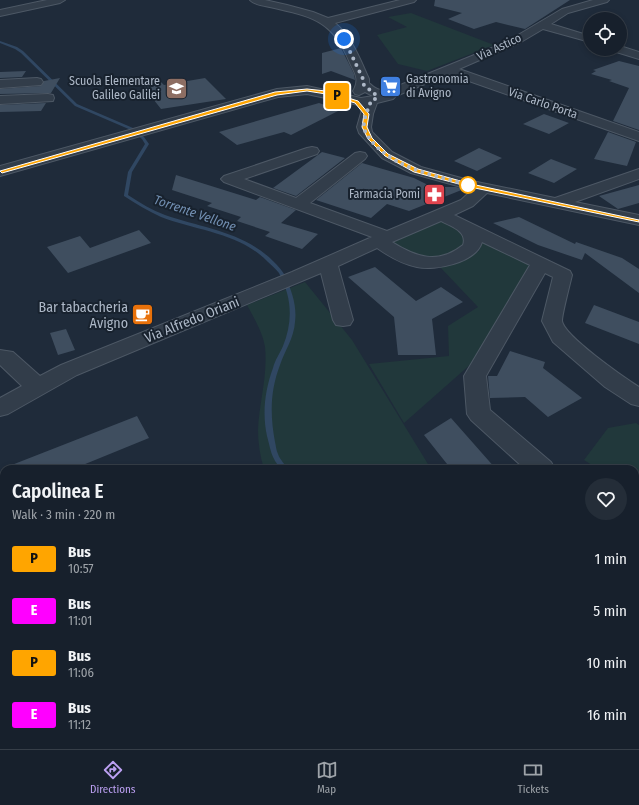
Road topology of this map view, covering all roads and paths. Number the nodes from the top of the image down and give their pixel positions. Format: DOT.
graph roads {
  1 [pos="60,0"];
  2 [pos="275,0"];
  3 [pos="411,0"];
  4 [pos="604,0"];
  5 [pos="47,1"];
  6 [pos="259,1"];
  7 [pos="0,13"];
  8 [pos="326,22"];
  9 [pos="542,25"];
  10 [pos="583,37"];
  11 [pos="627,52"];
  12 [pos="639,56"];
  13 [pos="447,69"];
  14 [pos="37,82"];
  15 [pos="0,84"];
  16 [pos="364,97"];
  17 [pos="48,98"];
  18 [pos="0,100"];
  19 [pos="639,137"];
  20 [pos="312,151"];
  21 [pos="360,156"];
  22 [pos="0,171"];
  23 [pos="639,174"];
  24 [pos="484,188"];
  25 [pos="556,203"];
  26 [pos="299,204"];
  27 [pos="441,214"];
  28 [pos="639,220"];
  29 [pos="468,230"];
  30 [pos="382,239"];
  31 [pos="541,263"];
  32 [pos="328,264"];
  33 [pos="343,320"];
  34 [pos="0,358"];
  35 [pos="38,387"];
  36 [pos="639,398"];
  37 [pos="0,408"];
  38 [pos="537,465"];
  1 -- 5 [label="street"];
  2 -- 6 [label="street"];
  3 -- 8 [label="street"];
  4 -- 9 [label="street, Via Astico"];
  5 -- 7 [label="street"];
  6 -- 8 [label="street"];
  8 -- 16 [label="street"];
  9 -- 10 [label="street"];
  9 -- 13 [label="street, Via Astico"];
  11 -- 12 [label="street"];
  13 -- 16 [label="street, Via Astico"];
  13 -- 19 [label="street, Via Carlo Porta"];
  14 -- 15 [label="street"];
  16 -- 22 [label="street"];
  16 -- 24 [label="street"];
  17 -- 18 [label="street"];
  20 -- 26 [label="street"];
  21 -- 26 [label="street"];
  23 -- 25 [label="street"];
  24 -- 25 [label="street"];
  24 -- 27 [label="street, Via Alfredo Oriani"];
  25 -- 28 [label="street"];
  26 -- 30 [label="street"];
  27 -- 29 [label="street"];
  27 -- 30 [label="street, Via Alfredo Oriani"];
  29 -- 30 [label="street"];
  29 -- 31 [label="street"];
  30 -- 32 [label="street, Via Alfredo Oriani"];
  31 -- 36 [label="street"];
  31 -- 38 [label="street"];
  32 -- 33 [label="street"];
  32 -- 35 [label="street, Via Alfredo Oriani"];
  34 -- 35 [label="street"];
  35 -- 37 [label="street, Via Alfredo Oriani"];
}
